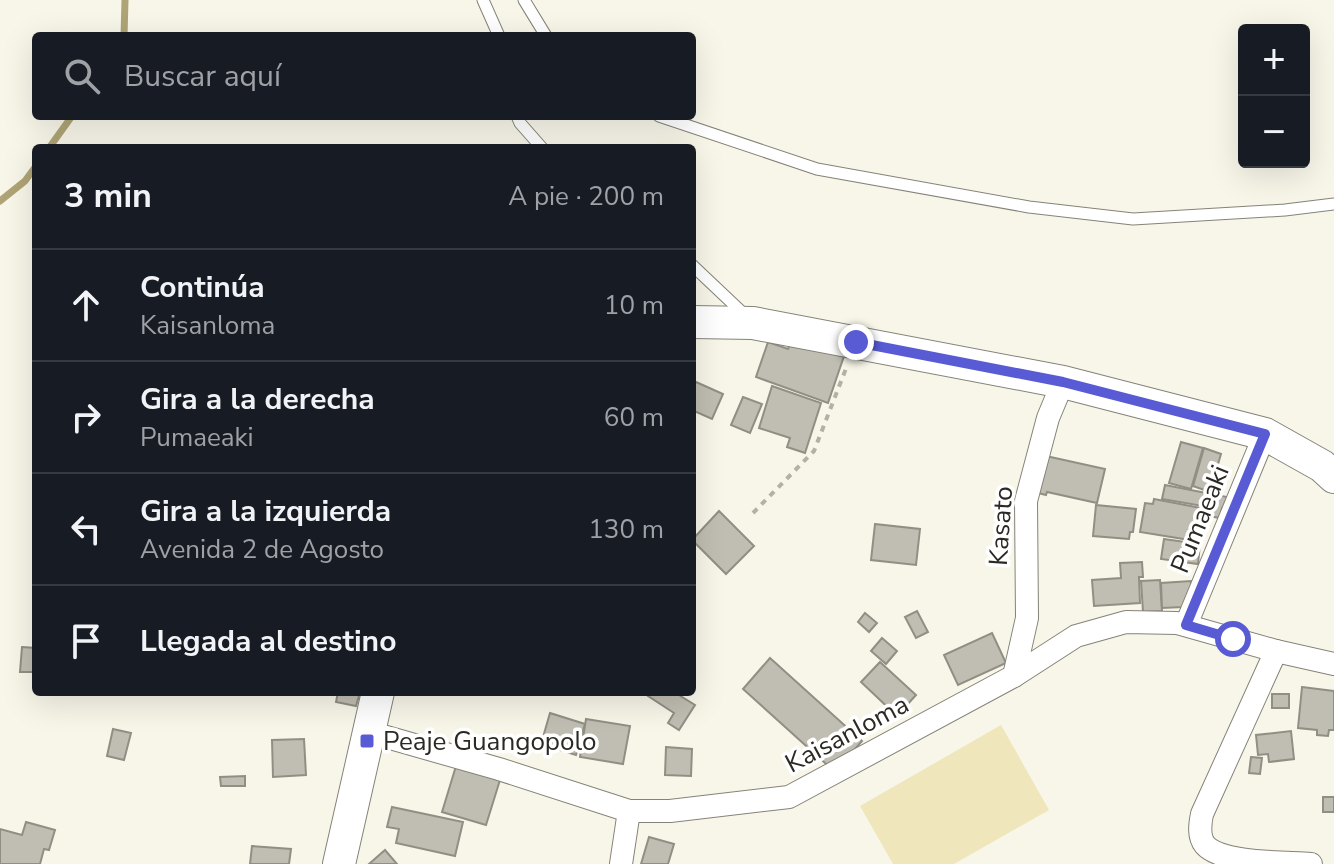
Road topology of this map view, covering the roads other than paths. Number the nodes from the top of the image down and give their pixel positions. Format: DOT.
graph roads {
  1 [pos="483,0"];
  2 [pos="524,0"];
  3 [pos="497,32"];
  4 [pos="544,32"];
  5 [pos="519,120"];
  6 [pos="671,120"];
  7 [pos="538,144"];
  8 [pos="1334,204"];
  9 [pos="696,269"];
  10 [pos="696,322"];
  11 [pos="753,323"];
  12 [pos="1063,382"];
  13 [pos="1265,434"];
  14 [pos="1334,477"];
  15 [pos="1186,625"];
  16 [pos="1276,651"];
  17 [pos="1334,664"];
  18 [pos="1014,676"];
  19 [pos="377,696"];
  20 [pos="369,732"];
  21 [pos="629,811"];
  22 [pos="339,864"];
  23 [pos="621,864"];
  24 [pos="1311,864"];
  1 -- 3 [label="lane"];
  2 -- 4 [label="lane"];
  5 -- 7 [label="lane"];
  6 -- 8 [label="lane"];
  9 -- 11 [label="lane"];
  10 -- 11 [label="main road"];
  11 -- 12 [label="main road"];
  12 -- 13 [label="main road"];
  12 -- 18 [label="street, Kasato"];
  13 -- 14 [label="main road"];
  13 -- 15 [label="street, Pumaeaki"];
  15 -- 16 [label="street, Kaisanloma"];
  15 -- 18 [label="street, Kaisanloma"];
  16 -- 17 [label="street, Kaisanloma"];
  16 -- 24 [label="street"];
  18 -- 21 [label="street, Kaisanloma"];
  19 -- 20 [label="main road"];
  20 -- 21 [label="street, Kaisanloma"];
  20 -- 22 [label="main road"];
  21 -- 23 [label="street"];
}
